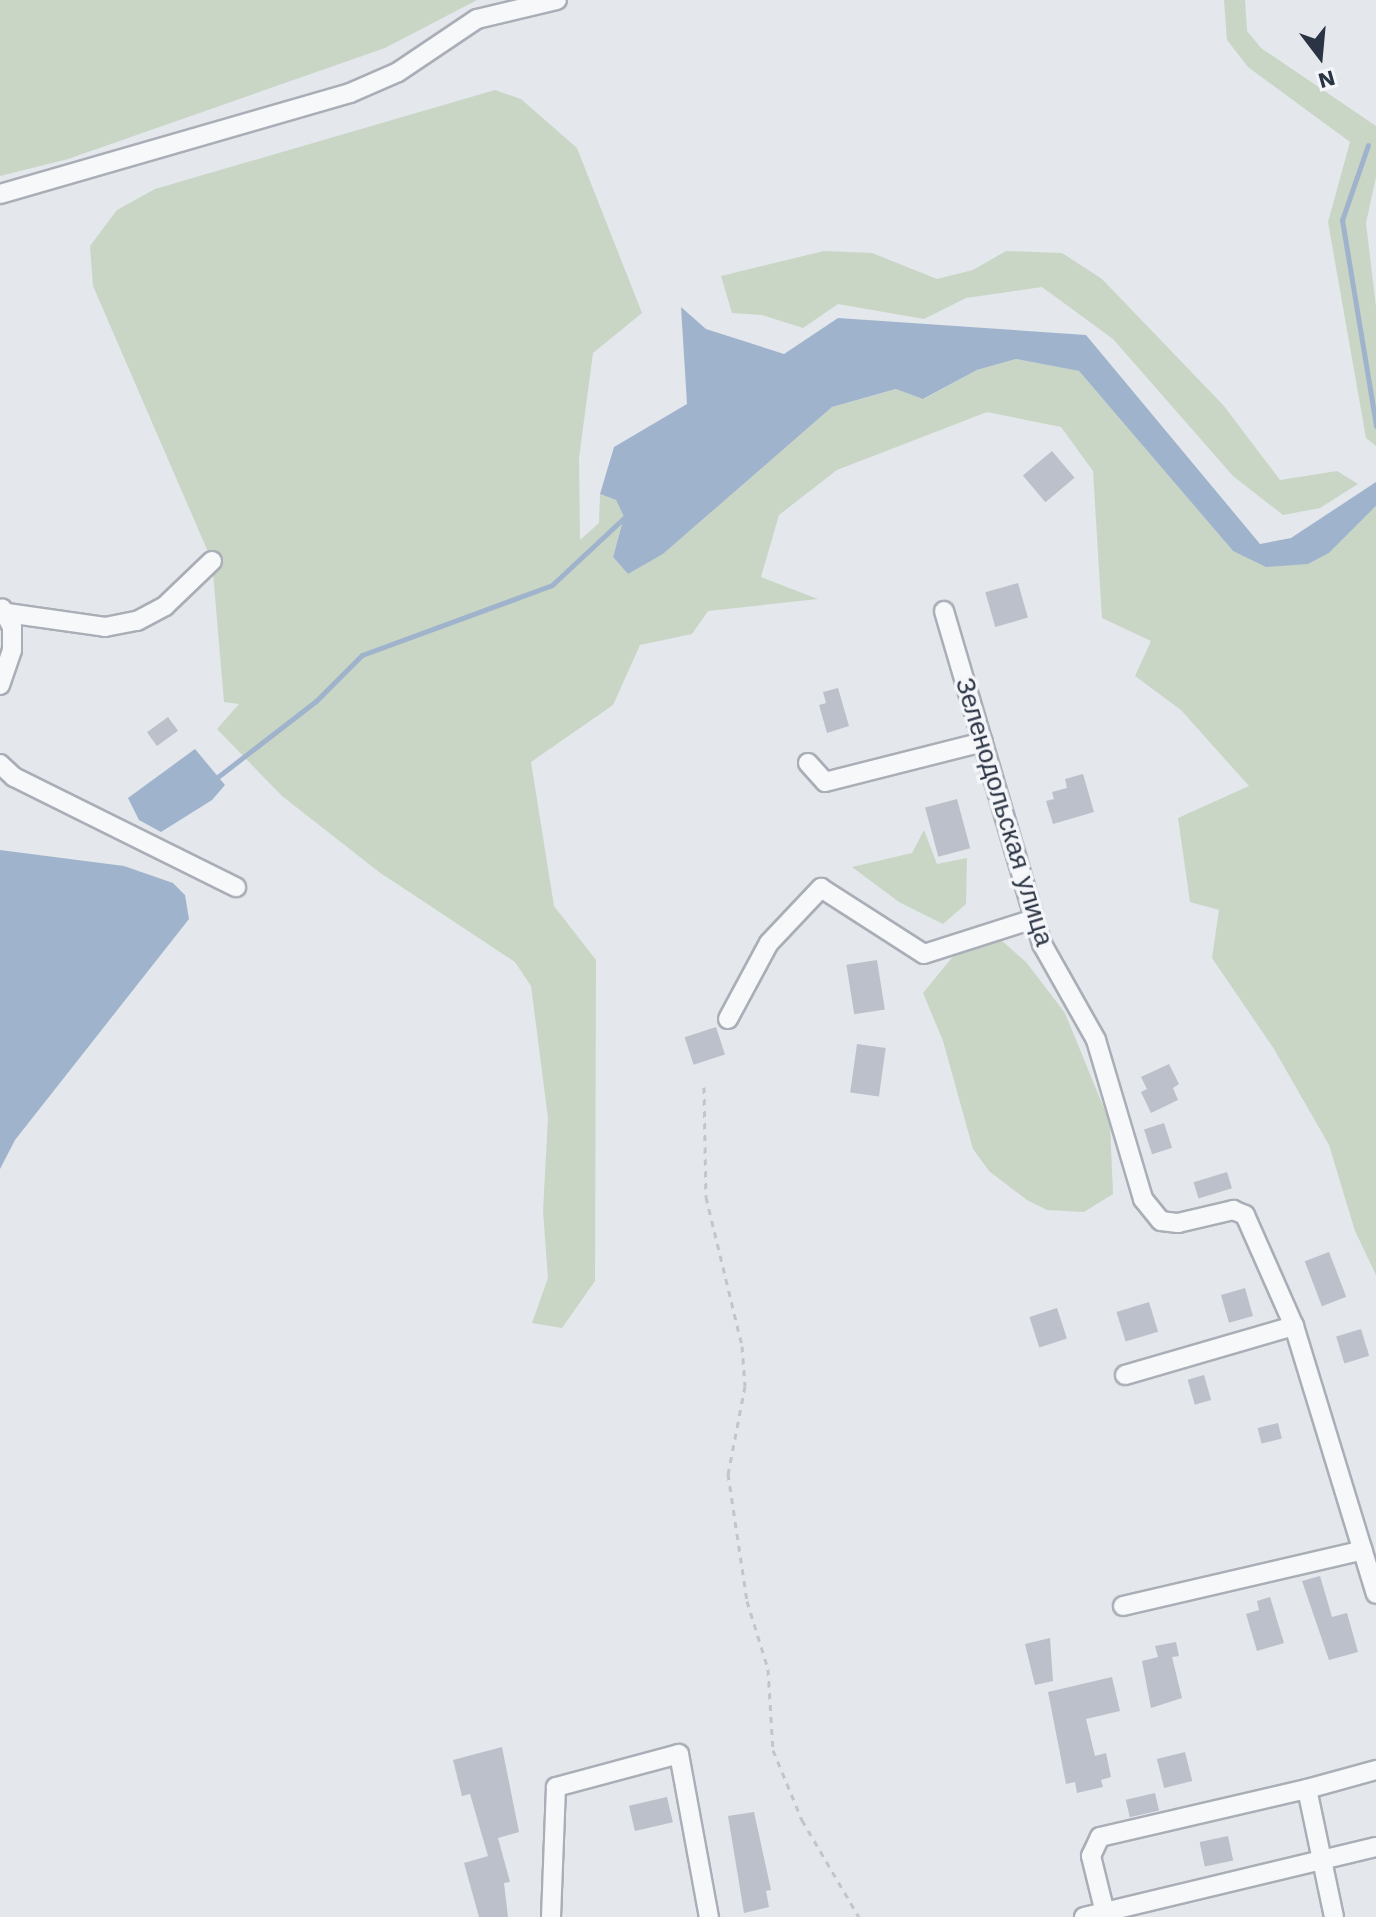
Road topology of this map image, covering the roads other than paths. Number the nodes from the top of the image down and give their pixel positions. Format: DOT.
graph roads {
  1 [pos="557,0"];
  2 [pos="0,194"];
  3 [pos="212,561"];
  4 [pos="2,610"];
  5 [pos="944,611"];
  6 [pos="0,685"];
  7 [pos="983,742"];
  8 [pos="808,763"];
  9 [pos="0,764"];
  10 [pos="236,887"];
  11 [pos="1034,919"];
  12 [pos="728,1019"];
  13 [pos="1294,1326"];
  14 [pos="1125,1375"];
  15 [pos="1363,1550"];
  16 [pos="1376,1594"];
  17 [pos="1123,1606"];
  18 [pos="1376,1770"];
  19 [pos="1307,1789"];
  20 [pos="1376,1847"];
  21 [pos="1321,1862"];
  22 [pos="1105,1915"];
  23 [pos="551,1917"];
  24 [pos="709,1917"];
  25 [pos="1084,1917"];
  26 [pos="1334,1917"];
  1 -- 2 [label="street"];
  3 -- 4 [label="street"];
  4 -- 6 [label="street"];
  5 -- 7 [label="street, Зеленодольская улица"];
  7 -- 8 [label="street"];
  7 -- 11 [label="street, Зеленодольская улица"];
  9 -- 10 [label="street"];
  11 -- 12 [label="street"];
  11 -- 13 [label="street, Зеленодольская улица"];
  13 -- 14 [label="street"];
  13 -- 15 [label="street, Зеленодольская улица"];
  15 -- 16 [label="street, Зеленодольская улица"];
  15 -- 17 [label="street"];
  18 -- 19 [label="street"];
  19 -- 21 [label="street"];
  19 -- 22 [label="street"];
  20 -- 21 [label="street"];
  21 -- 22 [label="street"];
  21 -- 26 [label="street"];
  22 -- 25 [label="street"];
  23 -- 24 [label="street"];
}
